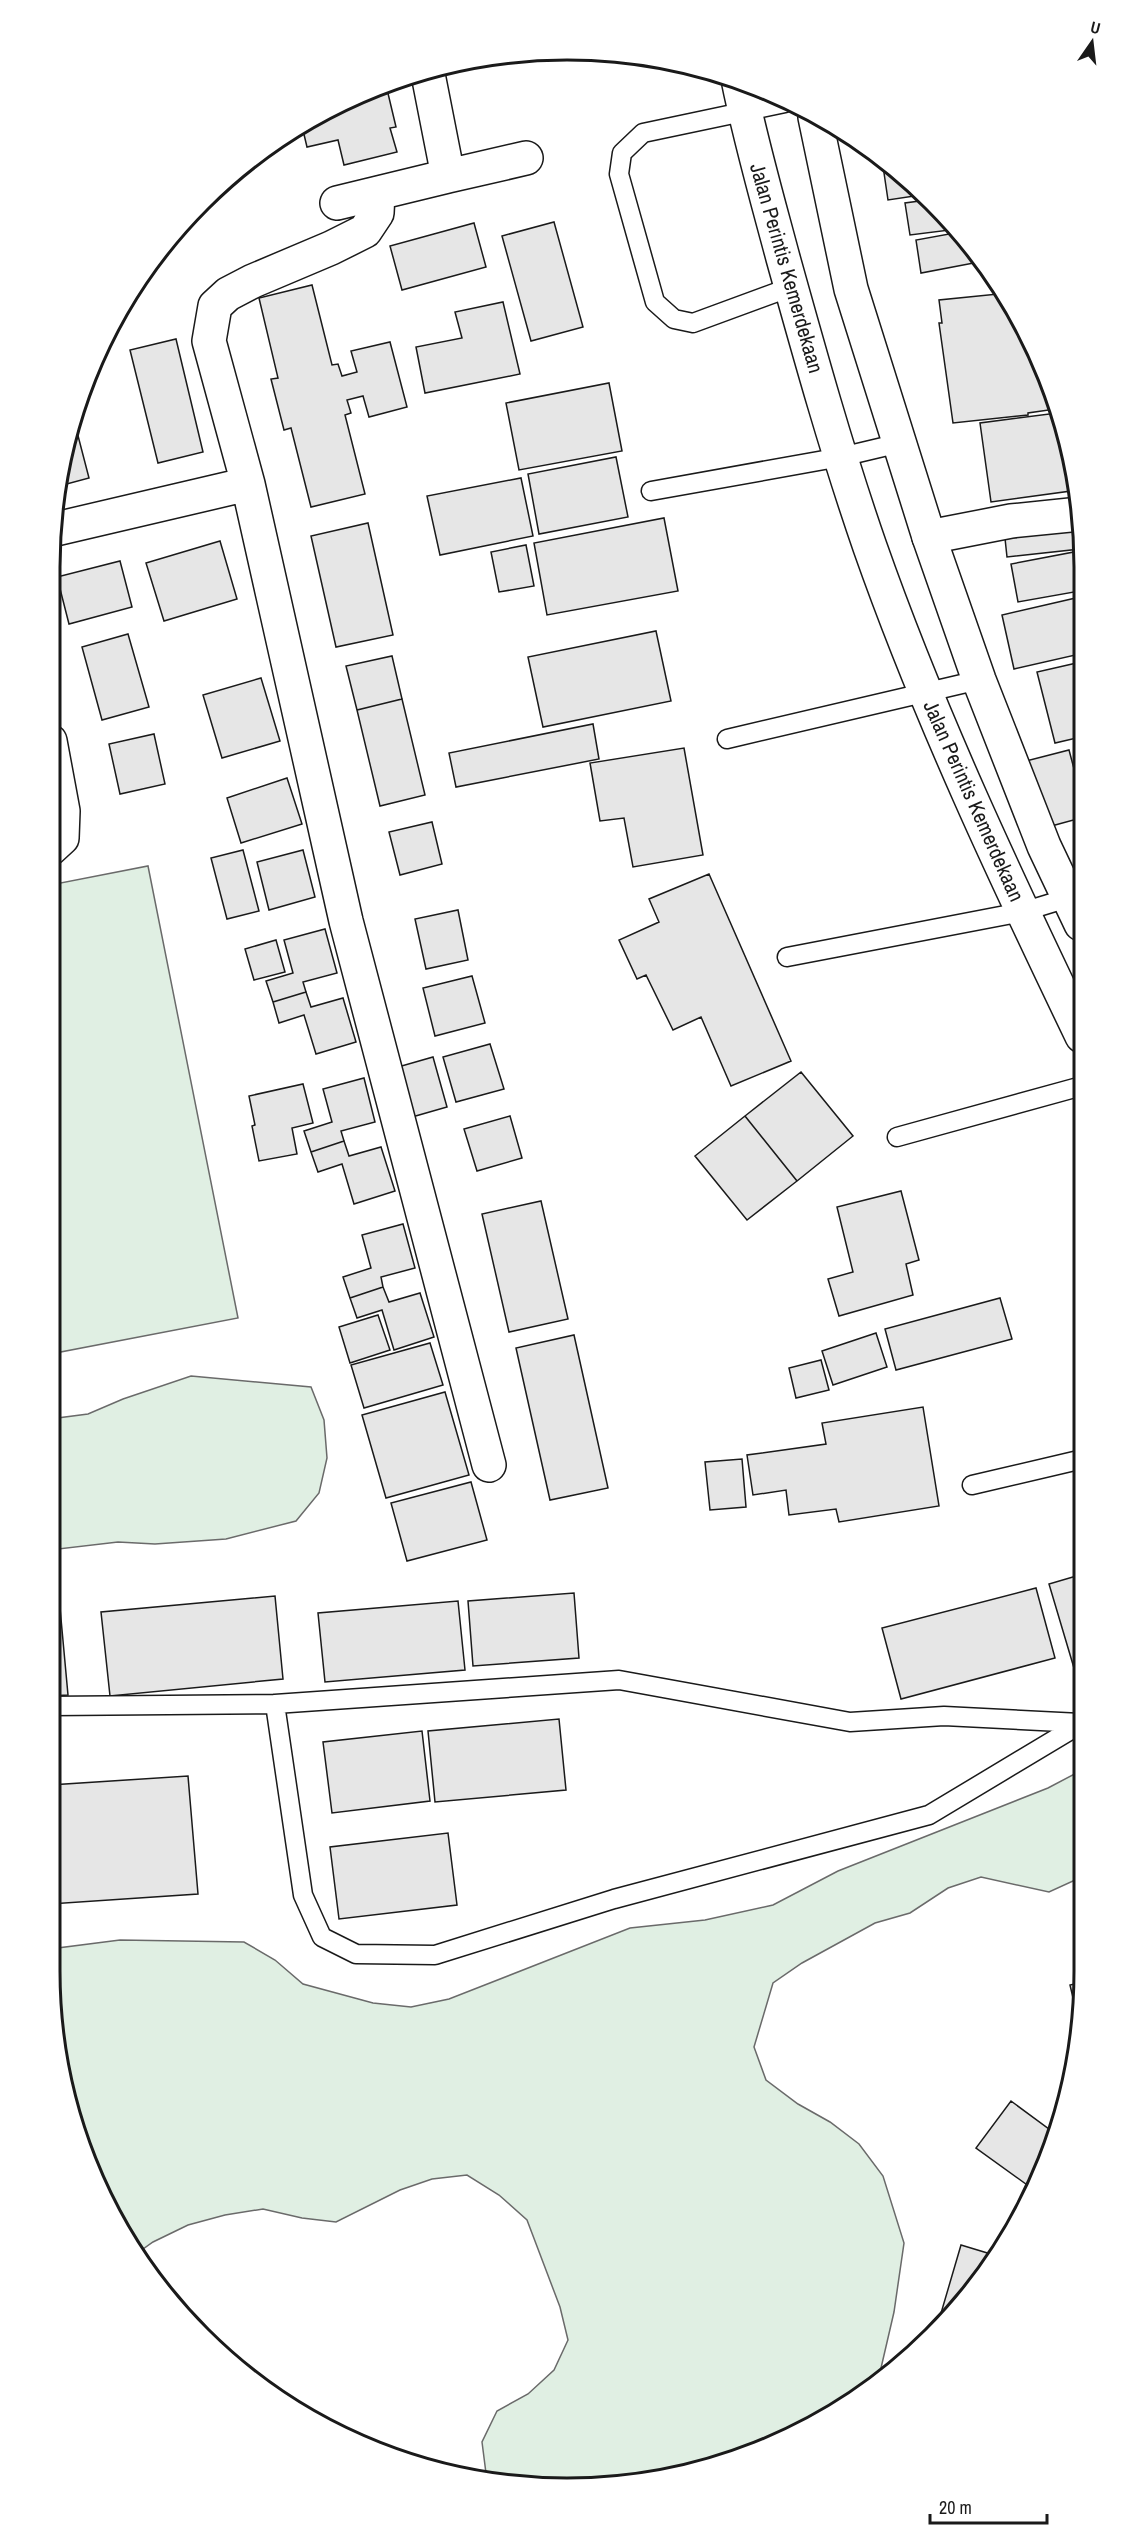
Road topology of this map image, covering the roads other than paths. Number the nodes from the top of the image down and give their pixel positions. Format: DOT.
graph roads {
  1 [pos="429,79"];
  2 [pos="740,91"];
  3 [pos="774,104"];
  4 [pos="744,111"];
  5 [pos="817,126"];
  6 [pos="526,158"];
  7 [pos="448,176"];
  8 [pos="378,193"];
  9 [pos="337,203"];
  10 [pos="791,287"];
  11 [pos="900,443"];
  12 [pos="841,457"];
  13 [pos="248,484"];
  14 [pos="651,490"];
  15 [pos="1071,515"];
  16 [pos="61,529"];
  17 [pos="929,537"];
  18 [pos="979,680"];
  19 [pos="926,691"];
  20 [pos="728,739"];
  21 [pos="60,795"];
  22 [pos="60,840"];
  23 [pos="1074,909"];
  24 [pos="1074,911"];
  25 [pos="1022,912"];
  26 [pos="787,957"];
  27 [pos="1074,1019"];
  28 [pos="1074,1088"];
  29 [pos="897,1137"];
  30 [pos="1074,1461"];
  31 [pos="489,1465"];
  32 [pos="972,1485"];
  33 [pos="275,1704"];
  34 [pos="60,1706"];
  35 [pos="1074,1723"];
  36 [pos="1074,1728"];
  1 -- 7 [label="main road"];
  2 -- 4 [label="main road, Jalan Perintis Kemerdekaan"];
  3 -- 4 [label="lane"];
  4 -- 10 [label="main road, Jalan Perintis Kemerdekaan"];
  4 -- 10 [label="lane"];
  5 -- 11 [label="main road, Jalan Perintis Kemerdekaan"];
  6 -- 7 [label="main road"];
  7 -- 8 [label="main road"];
  8 -- 9 [label="main road"];
  8 -- 13 [label="main road"];
  10 -- 12 [label="main road, Jalan Perintis Kemerdekaan"];
  11 -- 12 [label="lane"];
  11 -- 17 [label="main road, Jalan Perintis Kemerdekaan"];
  12 -- 14 [label="lane"];
  12 -- 19 [label="main road, Jalan Perintis Kemerdekaan"];
  13 -- 16 [label="main road"];
  13 -- 31 [label="main road"];
  15 -- 17 [label="main road"];
  17 -- 18 [label="main road, Jalan Perintis Kemerdekaan"];
  18 -- 19 [label="lane, Jalan Perintis Kemerdekaan"];
  18 -- 23 [label="main road, Jalan Perintis Kemerdekaan"];
  19 -- 20 [label="lane"];
  19 -- 25 [label="main road, Jalan Perintis Kemerdekaan"];
  21 -- 22 [label="main road"];
  24 -- 25 [label="lane, Jalan Perintis Kemerdekaan"];
  25 -- 26 [label="lane"];
  25 -- 27 [label="main road, Jalan Perintis Kemerdekaan"];
  28 -- 29 [label="lane"];
  30 -- 32 [label="lane"];
  33 -- 34 [label="lane"];
  33 -- 35 [label="lane"];
  33 -- 36 [label="lane"];
}
